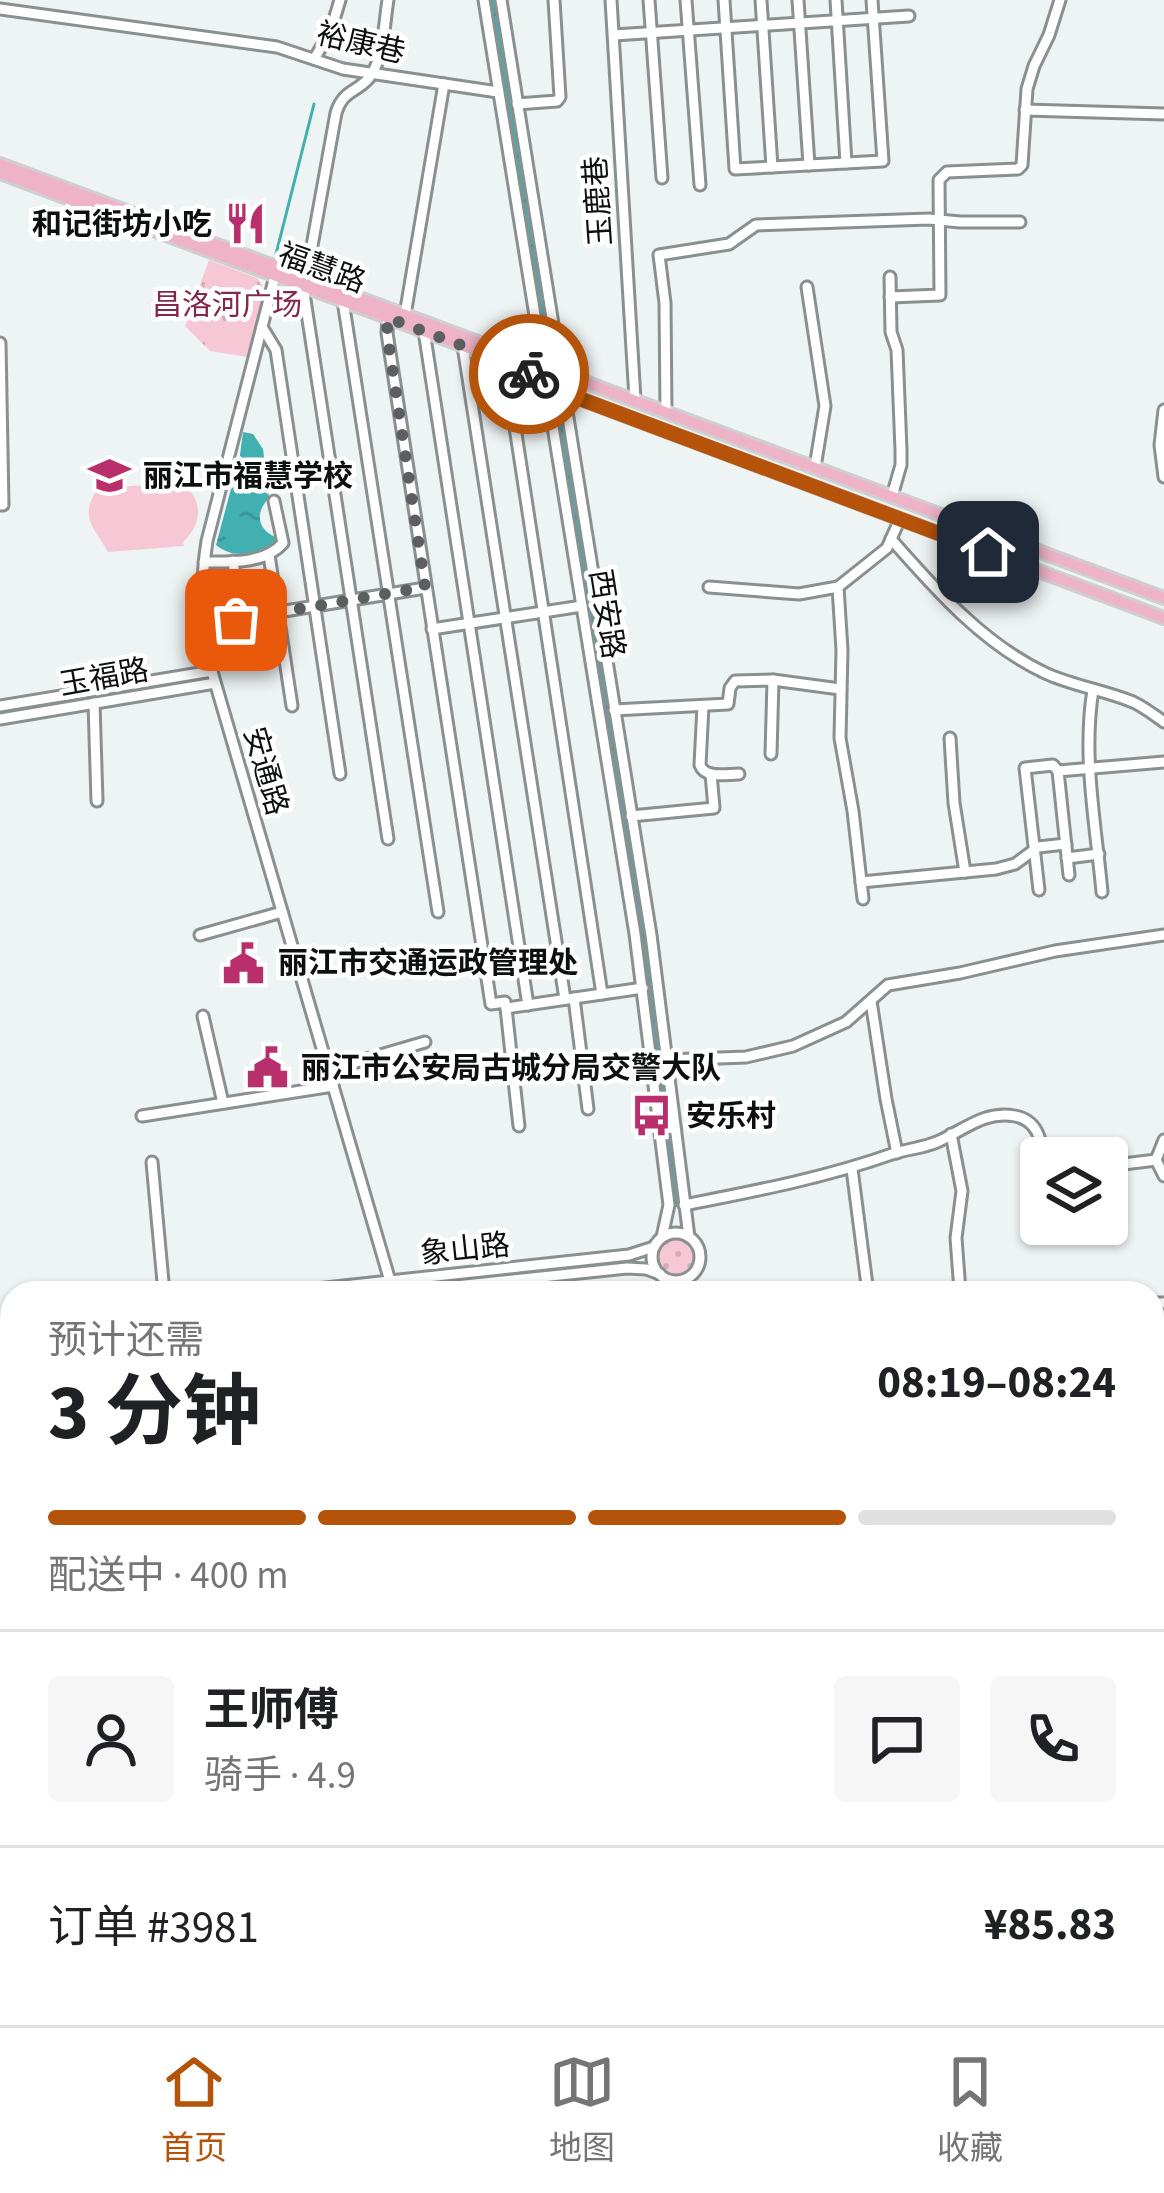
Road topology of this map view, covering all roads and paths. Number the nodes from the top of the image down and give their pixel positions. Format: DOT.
graph roads {
  1 [pos="340,0"];
  2 [pos="388,0"];
  3 [pos="484,0"];
  4 [pos="501,0"];
  5 [pos="554,0"];
  6 [pos="611,0"];
  7 [pos="649,0"];
  8 [pos="686,0"];
  9 [pos="724,0"];
  10 [pos="761,0"];
  11 [pos="798,0"];
  12 [pos="836,0"];
  13 [pos="872,0"];
  14 [pos="1060,0"];
  15 [pos="0,9"];
  16 [pos="909,16"];
  17 [pos="874,18"];
  18 [pos="837,20"];
  19 [pos="800,23"];
  20 [pos="763,25"];
  21 [pos="725,28"];
  22 [pos="689,30"];
  23 [pos="651,32"];
  24 [pos="614,35"];
  25 [pos="317,60"];
  26 [pos="371,73"];
  27 [pos="444,84"];
  28 [pos="498,92"];
  29 [pos="517,104"];
  30 [pos="1025,110"];
  31 [pos="1164,114"];
  32 [pos="846,163"];
  33 [pos="0,164"];
  34 [pos="809,165"];
  35 [pos="772,167"];
  36 [pos="0,173"];
  37 [pos="662,178"];
  38 [pos="700,185"];
  39 [pos="939,220"];
  40 [pos="1020,222"];
  41 [pos="276,272"];
  42 [pos="890,277"];
  43 [pos="305,283"];
  44 [pos="807,286"];
  45 [pos="890,297"];
  46 [pos="343,302"];
  47 [pos="405,315"];
  48 [pos="388,318"];
  49 [pos="262,327"];
  50 [pos="424,332"];
  51 [pos="0,344"];
  52 [pos="463,346"];
  53 [pos="506,362"];
  54 [pos="542,365"];
  55 [pos="560,371"];
  56 [pos="545,382"];
  57 [pos="563,390"];
  58 [pos="635,399"];
  59 [pos="1164,410"];
  60 [pos="666,411"];
  61 [pos="815,467"];
  62 [pos="1164,477"];
  63 [pos="892,496"];
  64 [pos="274,501"];
  65 [pos="2,505"];
  66 [pos="900,519"];
  67 [pos="891,539"];
  68 [pos="269,554"];
  69 [pos="204,562"];
  70 [pos="233,562"];
  71 [pos="425,587"];
  72 [pos="709,587"];
  73 [pos="838,587"];
  74 [pos="388,594"];
  75 [pos="1164,598"];
  76 [pos="351,600"];
  77 [pos="315,606"];
  78 [pos="582,606"];
  79 [pos="543,612"];
  80 [pos="278,613"];
  81 [pos="506,618"];
  82 [pos="1164,618"];
  83 [pos="241,619"];
  84 [pos="202,620"];
  85 [pos="469,624"];
  86 [pos="432,629"];
  87 [pos="247,661"];
  88 [pos="214,677"];
  89 [pos="773,680"];
  90 [pos="840,689"];
  91 [pos="1094,690"];
  92 [pos="94,703"];
  93 [pos="0,706"];
  94 [pos="292,706"];
  95 [pos="703,706"];
  96 [pos="614,710"];
  97 [pos="0,718"];
  98 [pos="1164,722"];
  99 [pos="950,738"];
  100 [pos="771,754"];
  101 [pos="1164,762"];
  102 [pos="1090,768"];
  103 [pos="1058,771"];
  104 [pos="340,774"];
  105 [pos="711,774"];
  106 [pos="740,774"];
  107 [pos="97,801"];
  108 [pos="631,816"];
  109 [pos="388,839"];
  110 [pos="1066,844"];
  111 [pos="1034,849"];
  112 [pos="1099,854"];
  113 [pos="1067,858"];
  114 [pos="964,872"];
  115 [pos="1069,875"];
  116 [pos="861,882"];
  117 [pos="1039,890"];
  118 [pos="1102,892"];
  119 [pos="863,899"];
  120 [pos="282,912"];
  121 [pos="438,912"];
  122 [pos="200,935"];
  123 [pos="1164,935"];
  124 [pos="643,988"];
  125 [pos="602,994"];
  126 [pos="569,999"];
  127 [pos="871,1000"];
  128 [pos="528,1005"];
  129 [pos="506,1008"];
  130 [pos="203,1016"];
  131 [pos="425,1042"];
  132 [pos="668,1060"];
  133 [pos="328,1070"];
  134 [pos="333,1086"];
  135 [pos="223,1103"];
  136 [pos="588,1109"];
  137 [pos="142,1116"];
  138 [pos="519,1126"];
  139 [pos="951,1134"];
  140 [pos="1040,1137"];
  141 [pos="1164,1140"];
  142 [pos="897,1153"];
  143 [pos="1156,1160"];
  144 [pos="152,1162"];
  145 [pos="1128,1163"];
  146 [pos="852,1169"];
  147 [pos="1164,1176"];
  148 [pos="684,1205"];
  149 [pos="689,1237"];
  150 [pos="658,1242"];
  151 [pos="665,1277"];
  152 [pos="688,1277"];
  153 [pos="163,1281"];
  154 [pos="388,1281"];
  155 [pos="436,1281"];
  156 [pos="541,1281"];
  157 [pos="668,1281"];
  158 [pos="688,1281"];
  159 [pos="866,1281"];
  160 [pos="959,1281"];
  1 -- 25 [label="street"];
  2 -- 26 [label="street"];
  3 -- 28 [label="street, 西安路"];
  4 -- 29 [label="street, 西安路"];
  5 -- 29 [label="street"];
  6 -- 24 [label="street, 玉鹿巷"];
  7 -- 23 [label="street"];
  8 -- 22 [label="street"];
  9 -- 21 [label="street"];
  10 -- 20 [label="street"];
  11 -- 19 [label="street"];
  12 -- 18 [label="street"];
  13 -- 17 [label="street"];
  14 -- 30 [label="street"];
  15 -- 25 [label="street, 裕康巷"];
  16 -- 17 [label="street"];
  17 -- 18 [label="street"];
  17 -- 32 [label="street"];
  18 -- 19 [label="street"];
  18 -- 32 [label="street"];
  19 -- 20 [label="street"];
  19 -- 34 [label="street"];
  20 -- 21 [label="street"];
  20 -- 35 [label="street"];
  21 -- 22 [label="street"];
  21 -- 35 [label="street"];
  22 -- 23 [label="street"];
  22 -- 38 [label="street"];
  23 -- 24 [label="street"];
  23 -- 37 [label="street"];
  24 -- 58 [label="street, 玉鹿巷"];
  25 -- 26 [label="street, 裕康巷"];
  26 -- 27 [label="street, 裕康巷"];
  26 -- 43 [label="street"];
  27 -- 28 [label="street, 裕康巷"];
  27 -- 47 [label="street"];
  28 -- 54 [label="street, 西安路"];
  29 -- 55 [label="street, 西安路"];
  30 -- 31 [label="street"];
  30 -- 39 [label="street"];
  32 -- 34 [label="street"];
  33 -- 41 [label="main road, 福慧路"];
  34 -- 35 [label="street"];
  36 -- 41 [label="main road, 福慧路"];
  39 -- 40 [label="street"];
  39 -- 45 [label="street"];
  39 -- 60 [label="street"];
  41 -- 43 [label="main road, 福慧路"];
  41 -- 49 [label="street, 安通路"];
  42 -- 45 [label="street"];
  43 -- 46 [label="main road, 福慧路"];
  43 -- 47 [label="main road, 福慧路"];
  43 -- 76 [label="street"];
  44 -- 61 [label="street"];
  45 -- 63 [label="street"];
  46 -- 48 [label="main road, 福慧路"];
  46 -- 74 [label="street"];
  47 -- 54 [label="main road, 福慧路"];
  48 -- 50 [label="main road, 福慧路"];
  48 -- 71 [label="street"];
  49 -- 69 [label="street, 安通路"];
  49 -- 77 [label="street"];
  50 -- 52 [label="main road, 福慧路"];
  50 -- 85 [label="street"];
  51 -- 65 [label="street"];
  52 -- 53 [label="main road, 福慧路"];
  52 -- 81 [label="street"];
  53 -- 56 [label="main road, 福慧路"];
  53 -- 79 [label="street"];
  54 -- 55 [label="main road, 福慧路"];
  54 -- 56 [label="street, 西安路"];
  55 -- 57 [label="street, 西安路"];
  55 -- 58 [label="main road, 福慧路"];
  56 -- 57 [label="main road, 福慧路"];
  56 -- 78 [label="street, 西安路"];
  57 -- 66 [label="main road, 福慧路"];
  57 -- 96 [label="street, 西安路"];
  58 -- 60 [label="main road, 福慧路"];
  59 -- 62 [label="street"];
  60 -- 61 [label="main road, 福慧路"];
  61 -- 63 [label="main road, 福慧路"];
  63 -- 75 [label="main road, 福慧路"];
  64 -- 68 [label="street"];
  66 -- 67 [label="street"];
  66 -- 82 [label="main road, 福慧路"];
  67 -- 73 [label="street"];
  67 -- 91 [label="street"];
  68 -- 70 [label="street"];
  68 -- 80 [label="street"];
  69 -- 70 [label="street"];
  69 -- 84 [label="street, 安通路"];
  70 -- 83 [label="street"];
  71 -- 74 [label="street"];
  71 -- 86 [label="street"];
  72 -- 73 [label="street"];
  73 -- 90 [label="street"];
  74 -- 76 [label="street"];
  74 -- 121 [label="street"];
  76 -- 77 [label="street"];
  76 -- 109 [label="street"];
  77 -- 80 [label="street"];
  77 -- 104 [label="street"];
  78 -- 79 [label="street"];
  78 -- 124 [label="street, 西安路"];
  79 -- 81 [label="street"];
  79 -- 125 [label="street"];
  80 -- 83 [label="street"];
  80 -- 94 [label="street"];
  81 -- 85 [label="street"];
  81 -- 126 [label="street"];
  83 -- 84 [label="street"];
  83 -- 87 [label="street"];
  84 -- 88 [label="street, 安通路"];
  85 -- 86 [label="street"];
  85 -- 128 [label="street"];
  86 -- 129 [label="street"];
  88 -- 92 [label="street, 玉福路"];
  88 -- 93 [label="street, 玉福路"];
  88 -- 120 [label="street, 安通路"];
  89 -- 90 [label="street"];
  89 -- 95 [label="street"];
  89 -- 100 [label="street"];
  90 -- 116 [label="street"];
  91 -- 98 [label="street"];
  91 -- 102 [label="street"];
  92 -- 97 [label="street, 玉福路"];
  92 -- 107 [label="street"];
  95 -- 96 [label="street"];
  95 -- 105 [label="street"];
  96 -- 108 [label="street, 西安路"];
  99 -- 114 [label="street"];
  101 -- 102 [label="street"];
  102 -- 103 [label="street"];
  102 -- 112 [label="street"];
  103 -- 110 [label="street"];
  103 -- 111 [label="street"];
  105 -- 106 [label="street"];
  105 -- 108 [label="street"];
  108 -- 132 [label="street, 西安路"];
  110 -- 111 [label="street"];
  110 -- 113 [label="street"];
  111 -- 114 [label="street"];
  111 -- 117 [label="street"];
  112 -- 113 [label="street"];
  112 -- 118 [label="street"];
  113 -- 115 [label="street"];
  114 -- 116 [label="street"];
  116 -- 119 [label="street"];
  120 -- 122 [label="street"];
  120 -- 133 [label="street, 安通路"];
  123 -- 127 [label="street"];
  124 -- 125 [label="street"];
  124 -- 150 [label="street, 西安路"];
  125 -- 126 [label="street"];
  126 -- 128 [label="street"];
  126 -- 136 [label="street"];
  127 -- 132 [label="street"];
  127 -- 142 [label="street"];
  128 -- 129 [label="street"];
  129 -- 138 [label="street"];
  130 -- 135 [label="street"];
  131 -- 133 [label="street"];
  132 -- 148 [label="street, 西安路"];
  133 -- 134 [label="street, 安通路"];
  134 -- 135 [label="street"];
  134 -- 154 [label="street, 安通路"];
  135 -- 137 [label="street"];
  139 -- 140 [label="street"];
  139 -- 142 [label="street"];
  139 -- 160 [label="street"];
  141 -- 143 [label="street"];
  142 -- 146 [label="street"];
  143 -- 145 [label="street"];
  143 -- 147 [label="street"];
  144 -- 153 [label="street"];
  146 -- 148 [label="street"];
  146 -- 159 [label="street"];
  148 -- 149 [label="street, 西安路"];
  149 -- 150 [label="street"];
  149 -- 152 [label="street"];
  150 -- 151 [label="street"];
  150 -- 155 [label="street, 象山路"];
  151 -- 152 [label="street"];
  151 -- 156 [label="street, 象山路"];
  151 -- 157 [label="street"];
  152 -- 158 [label="street"];
}
